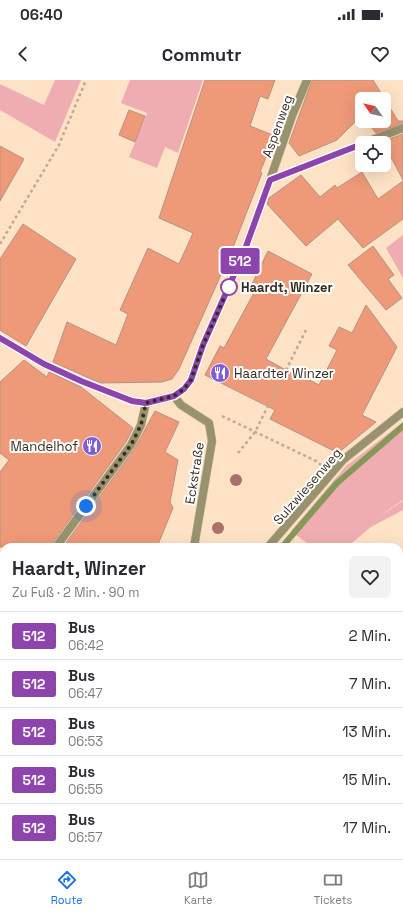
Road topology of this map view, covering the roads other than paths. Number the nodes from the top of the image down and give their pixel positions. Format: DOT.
graph roads {
  1 [pos="307,80"];
  2 [pos="403,128"];
  3 [pos="382,136"];
  4 [pos="355,146"];
  5 [pos="270,180"];
  6 [pos="0,338"];
  7 [pos="174,396"];
  8 [pos="146,403"];
  9 [pos="403,412"];
  10 [pos="59,543"];
  11 [pos="195,543"];
  12 [pos="271,543"];
  1 -- 5 [label="street, Aspenweg"];
  2 -- 3 [label="street"];
  4 -- 5 [label="street"];
  5 -- 7 [label="street, Aspenweg"];
  6 -- 8 [label="street"];
  7 -- 8 [label="street"];
  7 -- 11 [label="street, Eckstraße"];
  8 -- 10 [label="street"];
  9 -- 12 [label="street, Sulzwiesenweg"];
}
